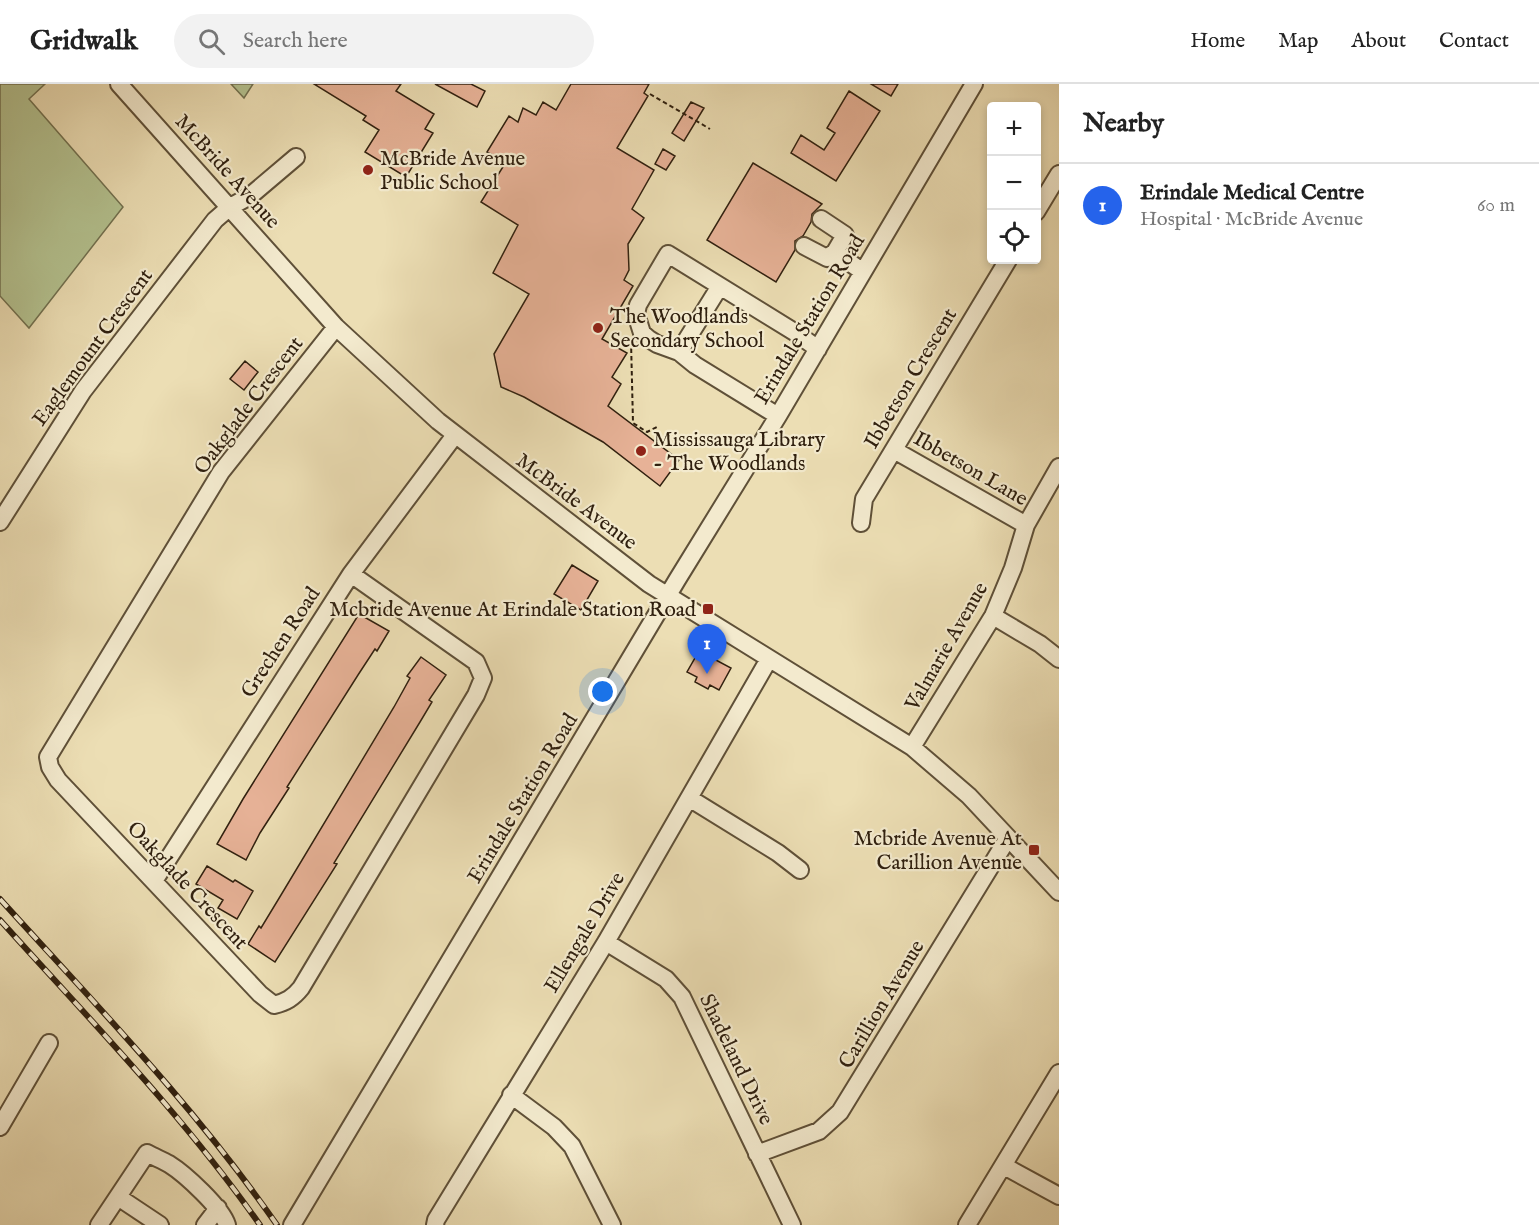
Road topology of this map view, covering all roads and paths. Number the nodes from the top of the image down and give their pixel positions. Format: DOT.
graph roads {
  1 [pos="119,84"];
  2 [pos="974,84"];
  3 [pos="650,94"];
  4 [pos="710,129"];
  5 [pos="296,157"];
  6 [pos="1059,174"];
  7 [pos="231,207"];
  8 [pos="1037,210"];
  9 [pos="821,219"];
  10 [pos="804,246"];
  11 [pos="835,252"];
  12 [pos="1006,264"];
  13 [pos="863,272"];
  14 [pos="720,286"];
  15 [pos="336,327"];
  16 [pos="630,335"];
  17 [pos="818,349"];
  18 [pos="679,352"];
  19 [pos="778,416"];
  20 [pos="659,426"];
  21 [pos="455,435"];
  22 [pos="894,450"];
  23 [pos="1058,473"];
  24 [pos="0,522"];
  25 [pos="861,523"];
  26 [pos="1026,525"];
  27 [pos="351,574"];
  28 [pos="668,597"];
  29 [pos="993,616"];
  30 [pos="769,659"];
  31 [pos="1059,659"];
  32 [pos="912,747"];
  33 [pos="689,798"];
  34 [pos="1008,838"];
  35 [pos="800,870"];
  36 [pos="154,881"];
  37 [pos="1059,892"];
  38 [pos="606,942"];
  39 [pos="49,1043"];
  40 [pos="1059,1073"];
  41 [pos="511,1095"];
  42 [pos="0,1127"];
  43 [pos="758,1154"];
  44 [pos="1004,1166"];
  45 [pos="1059,1196"];
  46 [pos="118,1197"];
  47 [pos="218,1208"];
  48 [pos="99,1225"];
  49 [pos="160,1225"];
  50 [pos="205,1225"];
  51 [pos="227,1225"];
  52 [pos="292,1225"];
  53 [pos="435,1225"];
  54 [pos="612,1225"];
  55 [pos="792,1225"];
  56 [pos="967,1225"];
  1 -- 7 [label="street, McBride Avenue"];
  2 -- 13 [label="street, Erindale Station Road"];
  3 -- 4 [label="path"];
  5 -- 7 [label="street, Eaglemount Crescent"];
  6 -- 8 [label="street"];
  7 -- 15 [label="street, McBride Avenue"];
  7 -- 24 [label="street, Eaglemount Crescent"];
  9 -- 11 [label="street"];
  10 -- 11 [label="street"];
  11 -- 13 [label="street"];
  12 -- 22 [label="street, Ibbetson Crescent"];
  13 -- 17 [label="street, Erindale Station Road"];
  14 -- 17 [label="street"];
  14 -- 18 [label="street"];
  14 -- 18 [label="street"];
  15 -- 21 [label="street, McBride Avenue"];
  15 -- 36 [label="street, Oakglade Crescent"];
  16 -- 20 [label="path"];
  17 -- 19 [label="street, Erindale Station Road"];
  18 -- 19 [label="street"];
  19 -- 28 [label="street, Erindale Station Road"];
  21 -- 27 [label="street, Grechen Road"];
  21 -- 28 [label="street, McBride Avenue"];
  22 -- 25 [label="street, Ibbetson Crescent"];
  22 -- 26 [label="street, Ibbetson Lane"];
  23 -- 26 [label="street, Valmarie Avenue"];
  26 -- 29 [label="street, Valmarie Avenue"];
  27 -- 36 [label="street, Grechen Road"];
  27 -- 36 [label="street, Oakglade Crescent"];
  28 -- 30 [label="street, McBride Avenue"];
  28 -- 52 [label="street, Erindale Station Road"];
  29 -- 31 [label="street"];
  29 -- 32 [label="street, Valmarie Avenue"];
  30 -- 32 [label="street, McBride Avenue"];
  30 -- 33 [label="street, Ellengale Drive"];
  32 -- 34 [label="street, McBride Avenue"];
  33 -- 35 [label="street"];
  33 -- 38 [label="street, Ellengale Drive"];
  34 -- 37 [label="street, McBride Avenue"];
  34 -- 43 [label="street, Carillion Avenue"];
  38 -- 41 [label="street, Ellengale Drive"];
  38 -- 43 [label="street, Shadeland Drive"];
  39 -- 42 [label="street"];
  40 -- 44 [label="street"];
  41 -- 53 [label="street, Ellengale Drive"];
  41 -- 54 [label="street"];
  43 -- 55 [label="street, Shadeland Drive"];
  44 -- 45 [label="street"];
  44 -- 56 [label="street"];
  46 -- 47 [label="street"];
  46 -- 48 [label="street"];
  46 -- 49 [label="street"];
  47 -- 50 [label="street"];
  47 -- 51 [label="street"];
}
